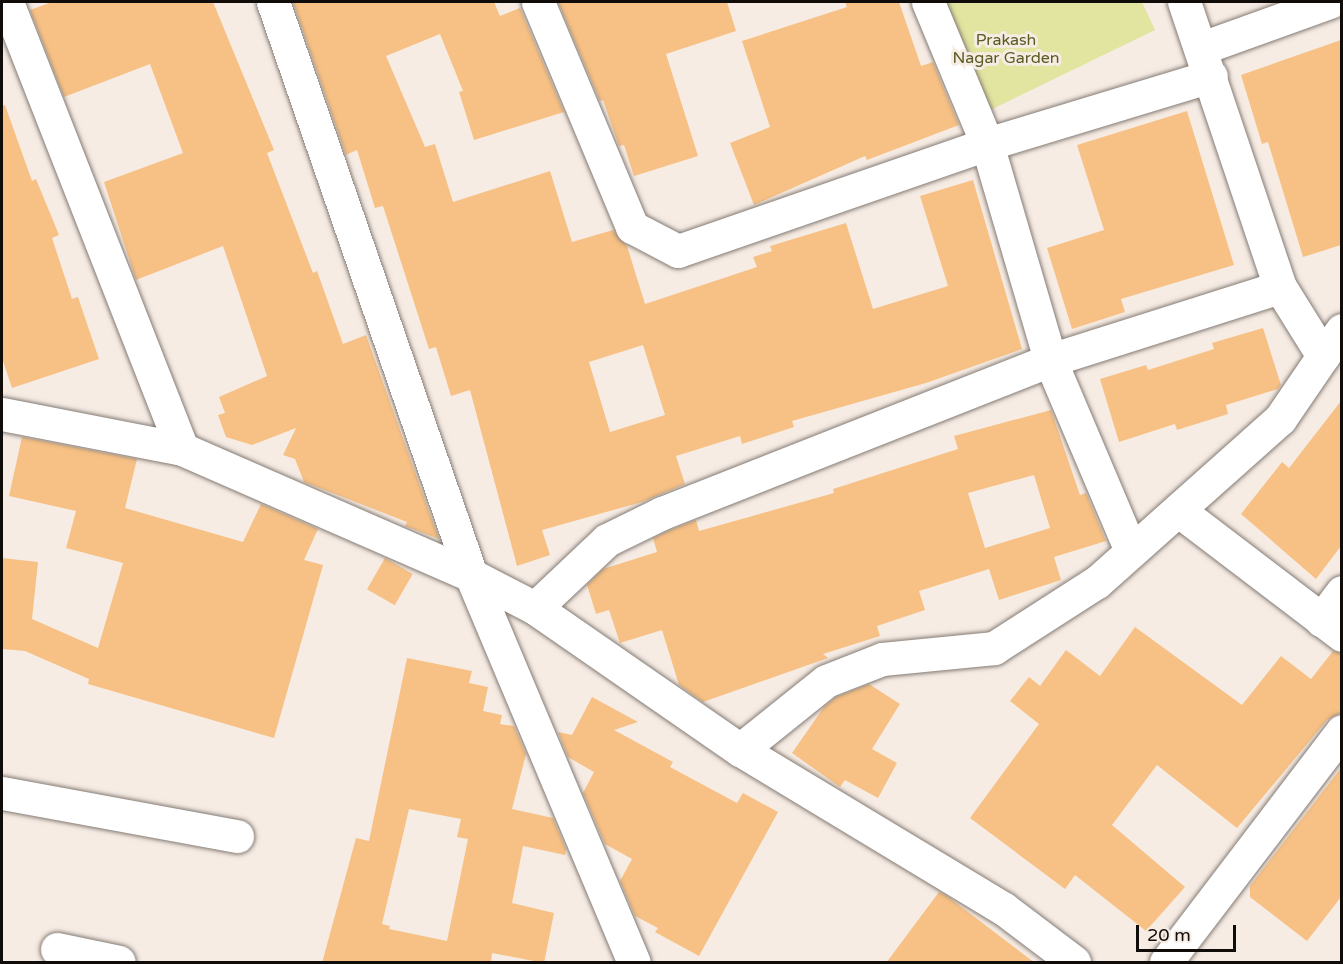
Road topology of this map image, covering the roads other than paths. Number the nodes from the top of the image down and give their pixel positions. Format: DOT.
graph roads {
  1 [pos="7,2"];
  2 [pos="273,2"];
  3 [pos="538,2"];
  4 [pos="928,2"];
  5 [pos="1184,2"];
  6 [pos="1330,2"];
  7 [pos="1207,62"];
  8 [pos="987,144"];
  9 [pos="1280,287"];
  10 [pos="1332,343"];
  11 [pos="1050,360"];
  12 [pos="2,414"];
  13 [pos="182,449"];
  14 [pos="1178,510"];
  15 [pos="1131,551"];
  16 [pos="471,575"];
  17 [pos="1341,592"];
  18 [pos="536,608"];
  19 [pos="1331,628"];
  20 [pos="1341,731"];
  21 [pos="740,750"];
  22 [pos="2,793"];
  23 [pos="237,836"];
  24 [pos="57,949"];
  25 [pos="119,963"];
  26 [pos="634,963"];
  27 [pos="1074,963"];
  28 [pos="1166,963"];
  1 -- 13 [label="street"];
  2 -- 16 [label="street"];
  3 -- 8 [label="street"];
  4 -- 8 [label="street"];
  5 -- 7 [label="street"];
  6 -- 7 [label="street"];
  7 -- 8 [label="street"];
  7 -- 9 [label="street"];
  8 -- 11 [label="street"];
  9 -- 10 [label="street"];
  9 -- 11 [label="street"];
  10 -- 14 [label="street"];
  11 -- 15 [label="street"];
  11 -- 18 [label="street"];
  12 -- 13 [label="street"];
  13 -- 16 [label="street"];
  14 -- 15 [label="street"];
  14 -- 19 [label="street"];
  15 -- 21 [label="street"];
  16 -- 18 [label="street"];
  16 -- 26 [label="street"];
  17 -- 19 [label="street"];
  18 -- 21 [label="street"];
  20 -- 28 [label="street"];
  21 -- 27 [label="street"];
  22 -- 23 [label="street"];
  24 -- 25 [label="street"];
}
